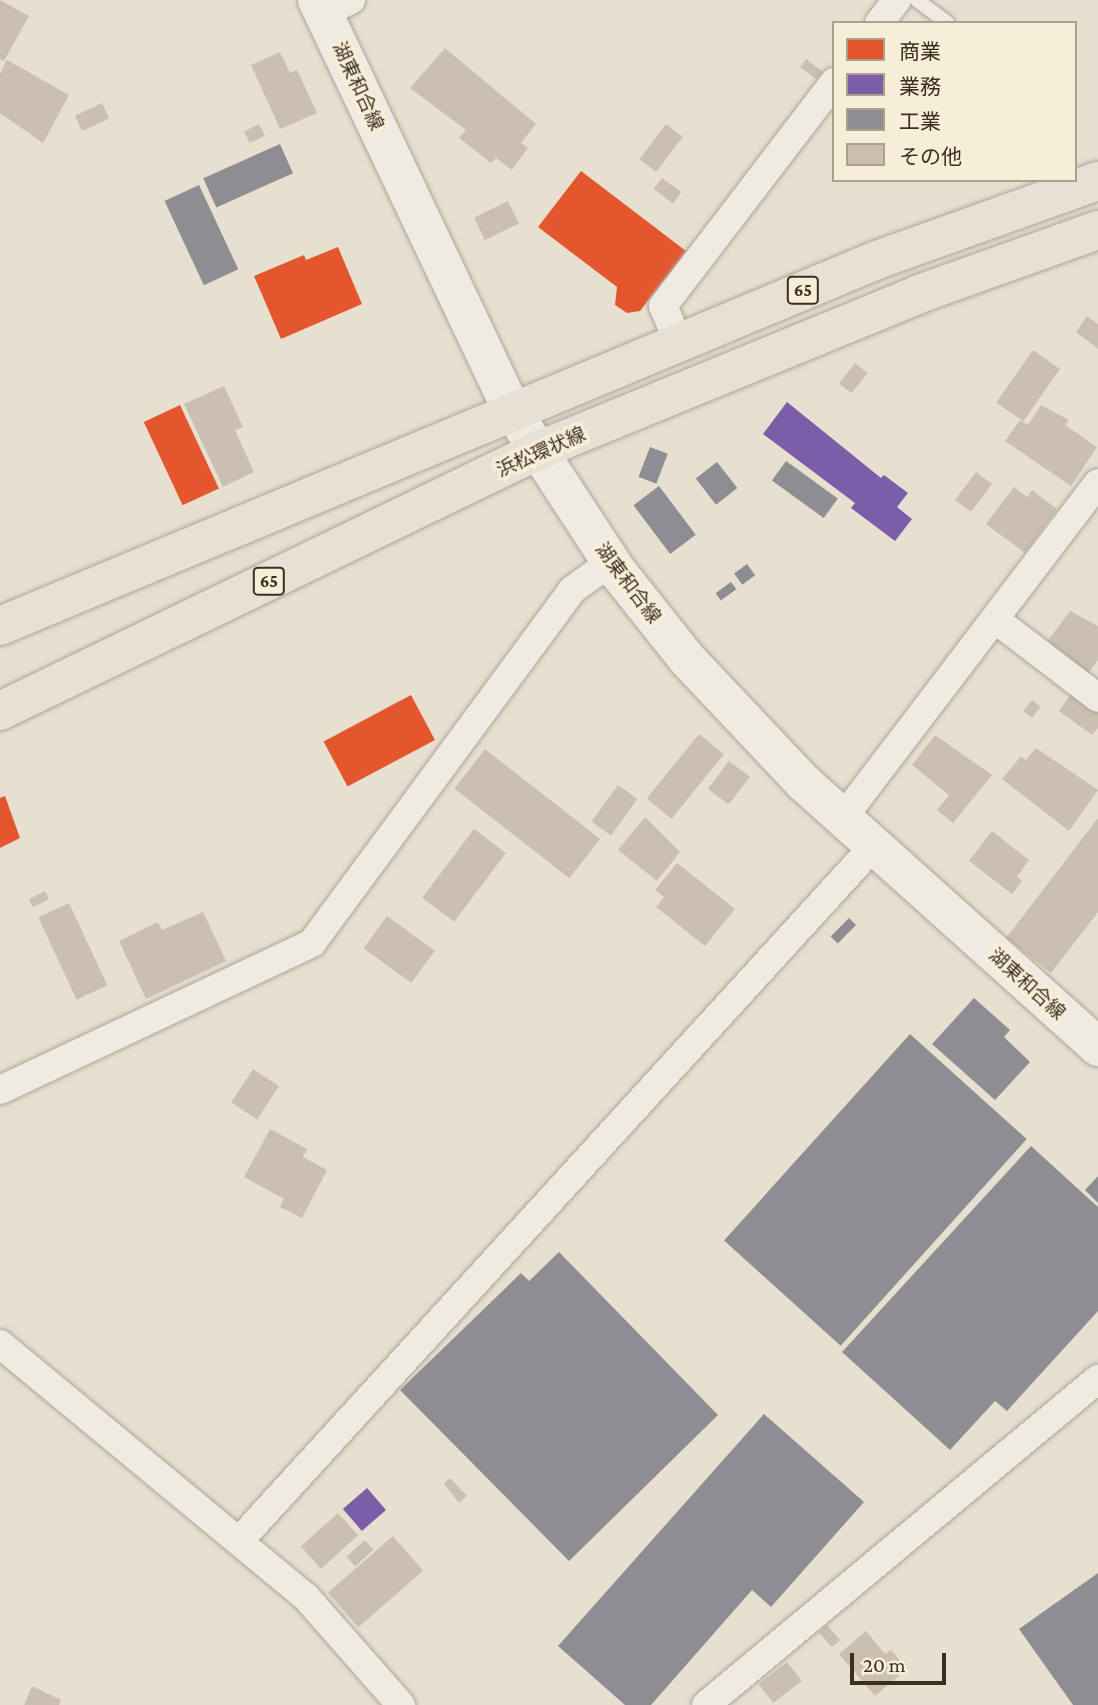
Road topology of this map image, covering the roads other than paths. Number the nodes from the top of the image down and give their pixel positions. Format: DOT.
graph roads {
  1 [pos="897,0"];
  2 [pos="917,0"];
  3 [pos="331,4"];
  4 [pos="881,21"];
  5 [pos="944,21"];
  6 [pos="832,85"];
  7 [pos="1084,181"];
  8 [pos="1098,230"];
  9 [pos="678,341"];
  10 [pos="512,409"];
  11 [pos="537,451"];
  12 [pos="1098,483"];
  13 [pos="611,562"];
  14 [pos="996,620"];
  15 [pos="0,626"];
  16 [pos="1098,698"];
  17 [pos="0,711"];
  18 [pos="842,819"];
  19 [pos="873,846"];
  20 [pos="1098,1047"];
  21 [pos="0,1090"];
  22 [pos="0,1344"];
  23 [pos="1098,1379"];
  24 [pos="239,1541"];
  25 [pos="401,1705"];
  26 [pos="706,1705"];
  1 -- 4 [label="street"];
  2 -- 5 [label="lane"];
  3 -- 10 [label="main road, 湖東和合線"];
  6 -- 9 [label="street"];
  7 -- 9 [label="main road, 65"];
  8 -- 11 [label="main road, 浜松環状線 / 65"];
  9 -- 10 [label="main road, 65"];
  10 -- 11 [label="main road, 湖東和合線"];
  10 -- 15 [label="main road, 65"];
  11 -- 13 [label="main road, 湖東和合線"];
  11 -- 17 [label="main road, 浜松環状線 / 65"];
  12 -- 14 [label="street"];
  13 -- 18 [label="main road, 湖東和合線"];
  13 -- 21 [label="street"];
  14 -- 16 [label="street"];
  14 -- 18 [label="street"];
  18 -- 19 [label="main road, 湖東和合線"];
  19 -- 20 [label="main road, 湖東和合線"];
  19 -- 24 [label="street"];
  22 -- 24 [label="street"];
  23 -- 26 [label="street"];
  24 -- 25 [label="street"];
}
